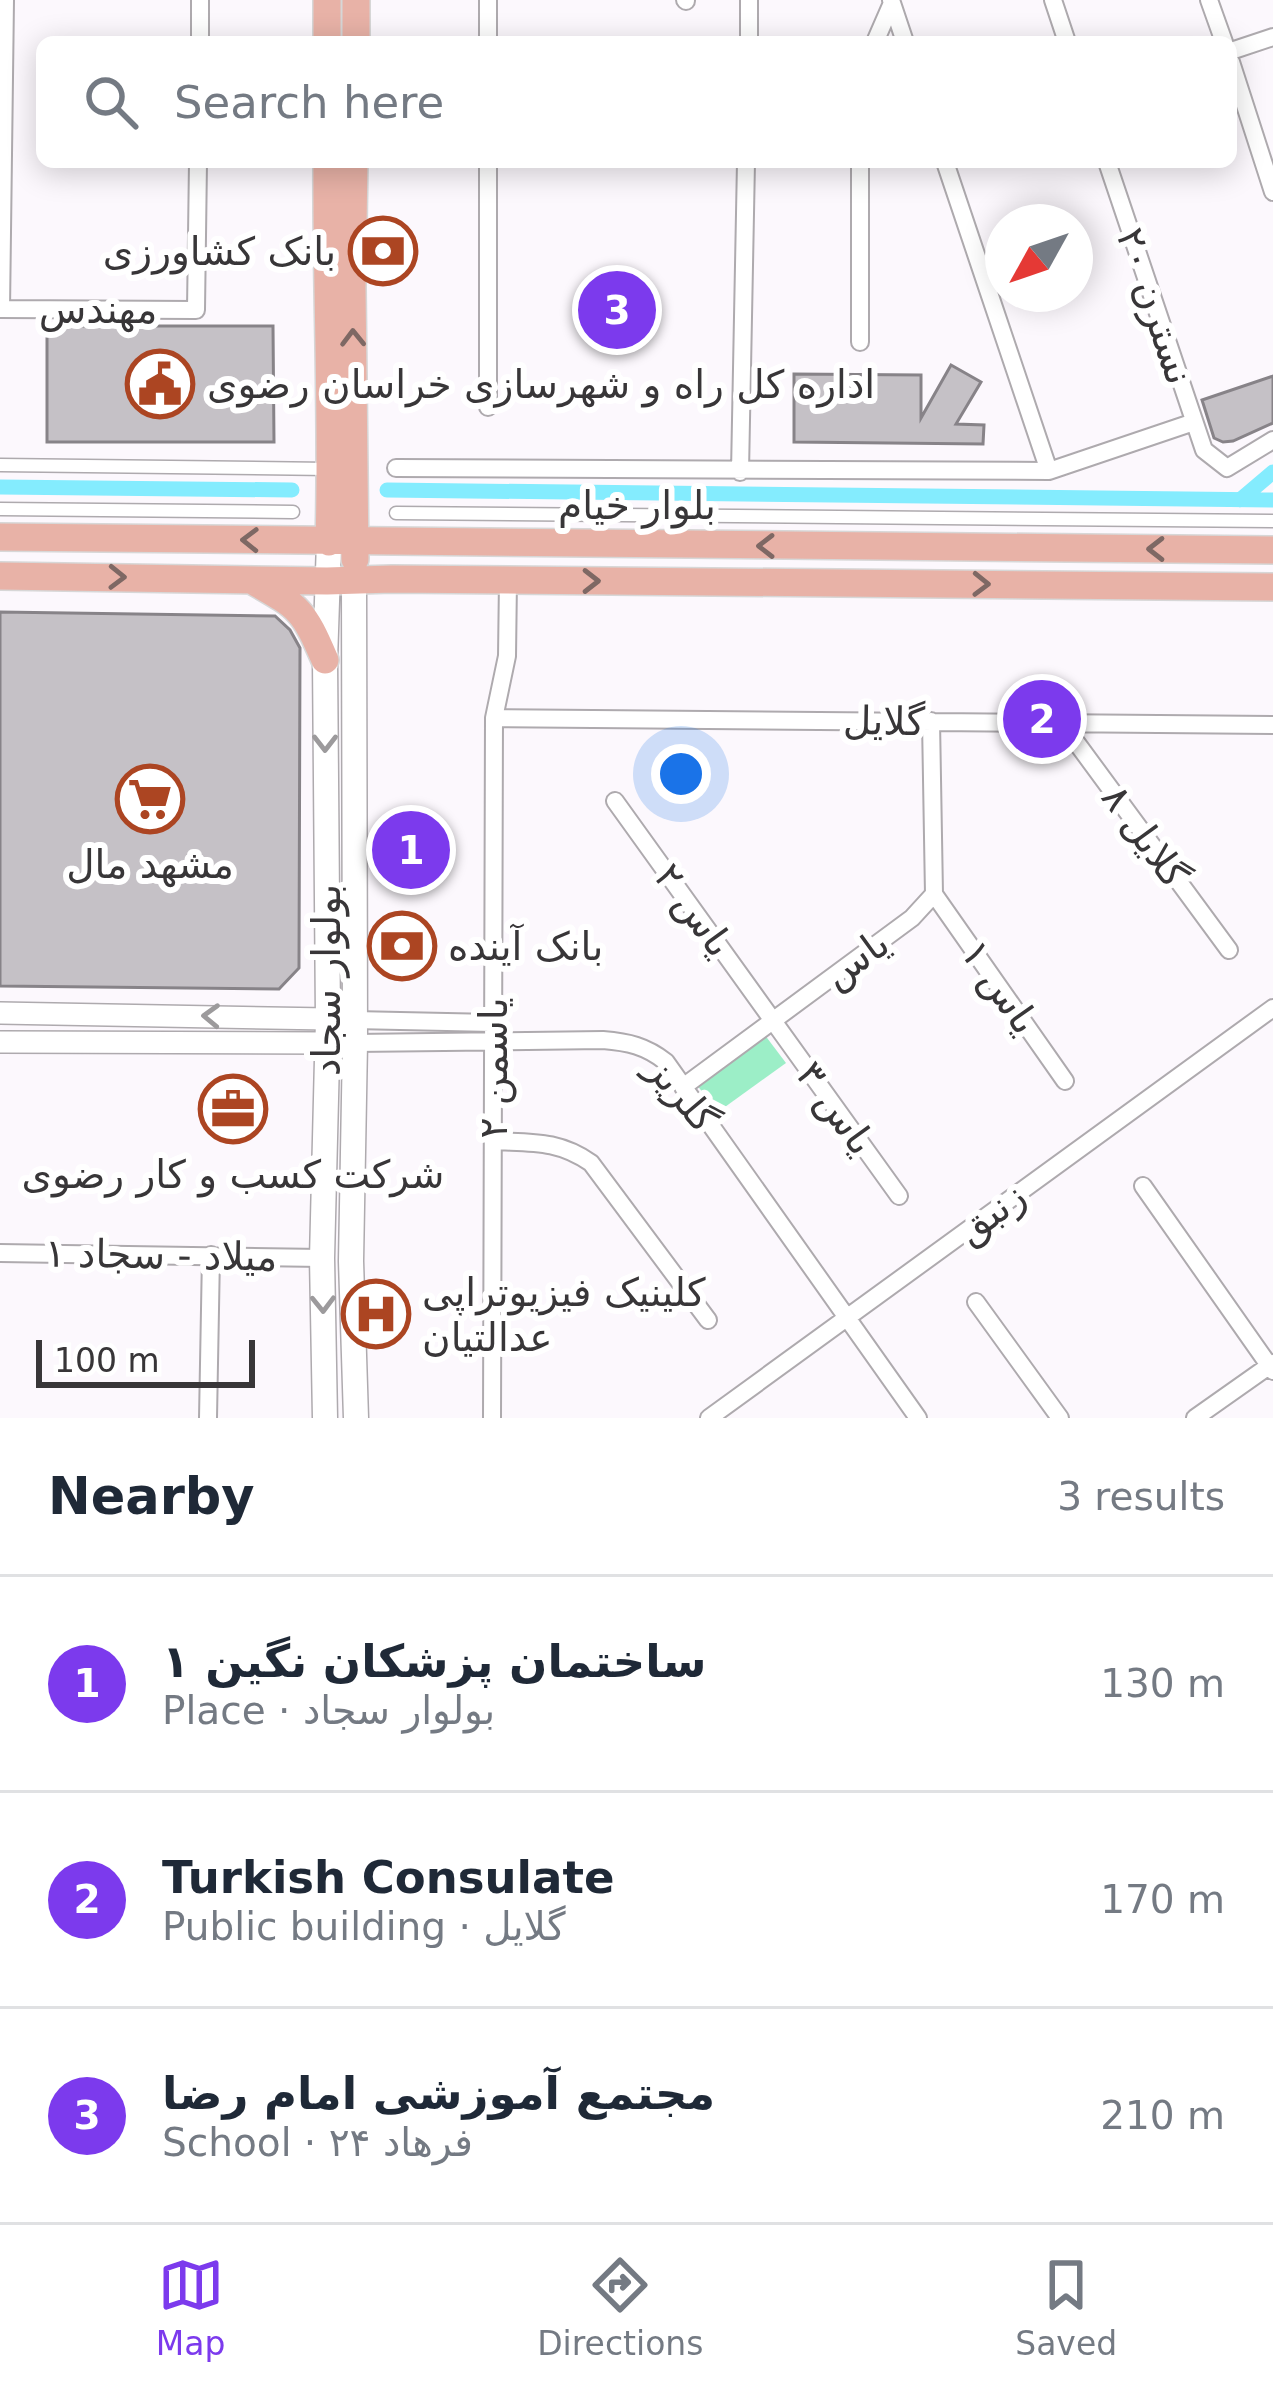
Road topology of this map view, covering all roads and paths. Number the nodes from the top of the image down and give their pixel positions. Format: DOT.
graph roads {
  1 [pos="5,0"];
  2 [pos="200,0"];
  3 [pos="327,0"];
  4 [pos="356,0"];
  5 [pos="488,0"];
  6 [pos="749,0"];
  7 [pos="1053,0"];
  8 [pos="1209,0"];
  9 [pos="892,2"];
  10 [pos="200,36"];
  11 [pos="327,36"];
  12 [pos="356,36"];
  13 [pos="488,36"];
  14 [pos="748,36"];
  15 [pos="878,36"];
  16 [pos="903,36"];
  17 [pos="1065,36"];
  18 [pos="1222,36"];
  19 [pos="1273,37"];
  20 [pos="1237,49"];
  21 [pos="1237,81"];
  22 [pos="198,168"];
  23 [pos="327,168"];
  24 [pos="354,168"];
  25 [pos="488,168"];
  26 [pos="746,168"];
  27 [pos="860,168"];
  28 [pos="947,168"];
  29 [pos="1109,168"];
  30 [pos="1273,192"];
  31 [pos="0,309"];
  32 [pos="860,342"];
  33 [pos="488,407"];
  34 [pos="1195,422"];
  35 [pos="1273,440"];
  36 [pos="0,465"];
  37 [pos="396,468"];
  38 [pos="331,469"];
  39 [pos="1049,471"];
  40 [pos="740,472"];
  41 [pos="0,509"];
  42 [pos="293,512"];
  43 [pos="396,513"];
  44 [pos="1273,521"];
  45 [pos="0,537"];
  46 [pos="342,541"];
  47 [pos="862,546"];
  48 [pos="1273,550"];
  49 [pos="0,576"];
  50 [pos="249,579"];
  51 [pos="508,580"];
  52 [pos="340,581"];
  53 [pos="860,583"];
  54 [pos="1273,587"];
  55 [pos="325,660"];
  56 [pos="494,718"];
  57 [pos="931,722"];
  58 [pos="1062,723"];
  59 [pos="1273,724"];
  60 [pos="615,800"];
  61 [pos="934,894"];
  62 [pos="1229,950"];
  63 [pos="1273,1008"];
  64 [pos="0,1013"];
  65 [pos="773,1020"];
  66 [pos="493,1023"];
  67 [pos="341,1031"];
  68 [pos="0,1042"];
  69 [pos="494,1044"];
  70 [pos="1066,1081"];
  71 [pos="683,1087"];
  72 [pos="494,1141"];
  73 [pos="1143,1186"];
  74 [pos="899,1196"];
  75 [pos="0,1252"];
  76 [pos="211,1255"];
  77 [pos="322,1258"];
  78 [pos="976,1302"];
  79 [pos="847,1318"];
  80 [pos="708,1320"];
  81 [pos="1272,1366"];
  82 [pos="208,1418"];
  83 [pos="325,1418"];
  84 [pos="356,1418"];
  85 [pos="492,1418"];
  86 [pos="709,1418"];
  87 [pos="918,1418"];
  88 [pos="1060,1418"];
  89 [pos="1195,1418"];
  1 -- 31 [label="street"];
  2 -- 10 [label="street"];
  3 -- 11 [label="main road"];
  4 -- 12 [label="main road"];
  5 -- 13 [label="street"];
  6 -- 14 [label="street"];
  7 -- 17 [label="street"];
  8 -- 18 [label="street"];
  9 -- 15 [label="street"];
  9 -- 16 [label="street"];
  19 -- 20 [label="street"];
  21 -- 30 [label="street"];
  22 -- 31 [label="street, مهندس"];
  23 -- 38 [label="main road"];
  46 -- 24 [label="main road, one-way"];
  25 -- 33 [label="street"];
  26 -- 40 [label="street"];
  27 -- 32 [label="street"];
  28 -- 39 [label="street"];
  29 -- 34 [label="street, نسترن ۲۰"];
  34 -- 35 [label="street, نسترن ۲۰"];
  34 -- 39 [label="street"];
  36 -- 38 [label="street"];
  37 -- 40 [label="street"];
  38 -- 46 [label="main road"];
  39 -- 40 [label="street"];
  41 -- 42 [label="street"];
  43 -- 44 [label="street"];
  46 -- 45 [label="main road, بلوار خیام, one-way"];
  47 -- 46 [label="main road, بلوار خیام, one-way"];
  46 -- 52 [label="main road"];
  48 -- 47 [label="main road, بلوار خیام, one-way"];
  47 -- 53 [label="main road"];
  49 -- 50 [label="main road, بلوار خیام, one-way"];
  50 -- 52 [label="main road, بلوار خیام"];
  50 -- 55 [label="main road"];
  51 -- 52 [label="main road, بلوار خیام"];
  51 -- 53 [label="main road, بلوار خیام, one-way"];
  51 -- 56 [label="street, یاسمن ۲"];
  52 -- 55 [label="main road, بولوار سجاد"];
  52 -- 67 [label="main road, بولوار سجاد"];
  53 -- 54 [label="main road, بلوار خیام, one-way"];
  55 -- 67 [label="main road, بولوار سجاد, one-way"];
  56 -- 57 [label="street, گلایل"];
  56 -- 66 [label="street, یاسمن ۲"];
  57 -- 58 [label="street, گلایل"];
  57 -- 61 [label="street"];
  58 -- 59 [label="street, گلایل"];
  58 -- 62 [label="street, گلایل ۸"];
  60 -- 65 [label="street, یاس ۲"];
  61 -- 65 [label="street, یاس"];
  61 -- 70 [label="street, یاس ۱"];
  63 -- 79 [label="street, زنبق"];
  67 -- 64 [label="street, one-way"];
  65 -- 71 [label="street, یاس"];
  65 -- 74 [label="street, یاس ۳"];
  66 -- 67 [label="street"];
  66 -- 69 [label="street, یاسمن ۲"];
  67 -- 68 [label="street"];
  67 -- 69 [label="street, گلریز"];
  67 -- 77 [label="main road, بولوار سجاد"];
  67 -- 84 [label="main road, بولوار سجاد"];
  69 -- 71 [label="street, گلریز"];
  69 -- 72 [label="street, یاسمن ۲"];
  71 -- 79 [label="street, گلریز"];
  72 -- 80 [label="street"];
  72 -- 85 [label="street, یاسمن ۲"];
  73 -- 81 [label="street"];
  75 -- 76 [label="street, میلاد - سجاد ۱"];
  76 -- 77 [label="street, میلاد - سجاد ۱"];
  76 -- 82 [label="street"];
  77 -- 83 [label="main road, بولوار سجاد, one-way"];
  78 -- 88 [label="street"];
  79 -- 86 [label="street, زنبق"];
  79 -- 87 [label="street, گلریز"];
  81 -- 89 [label="street"];
}
